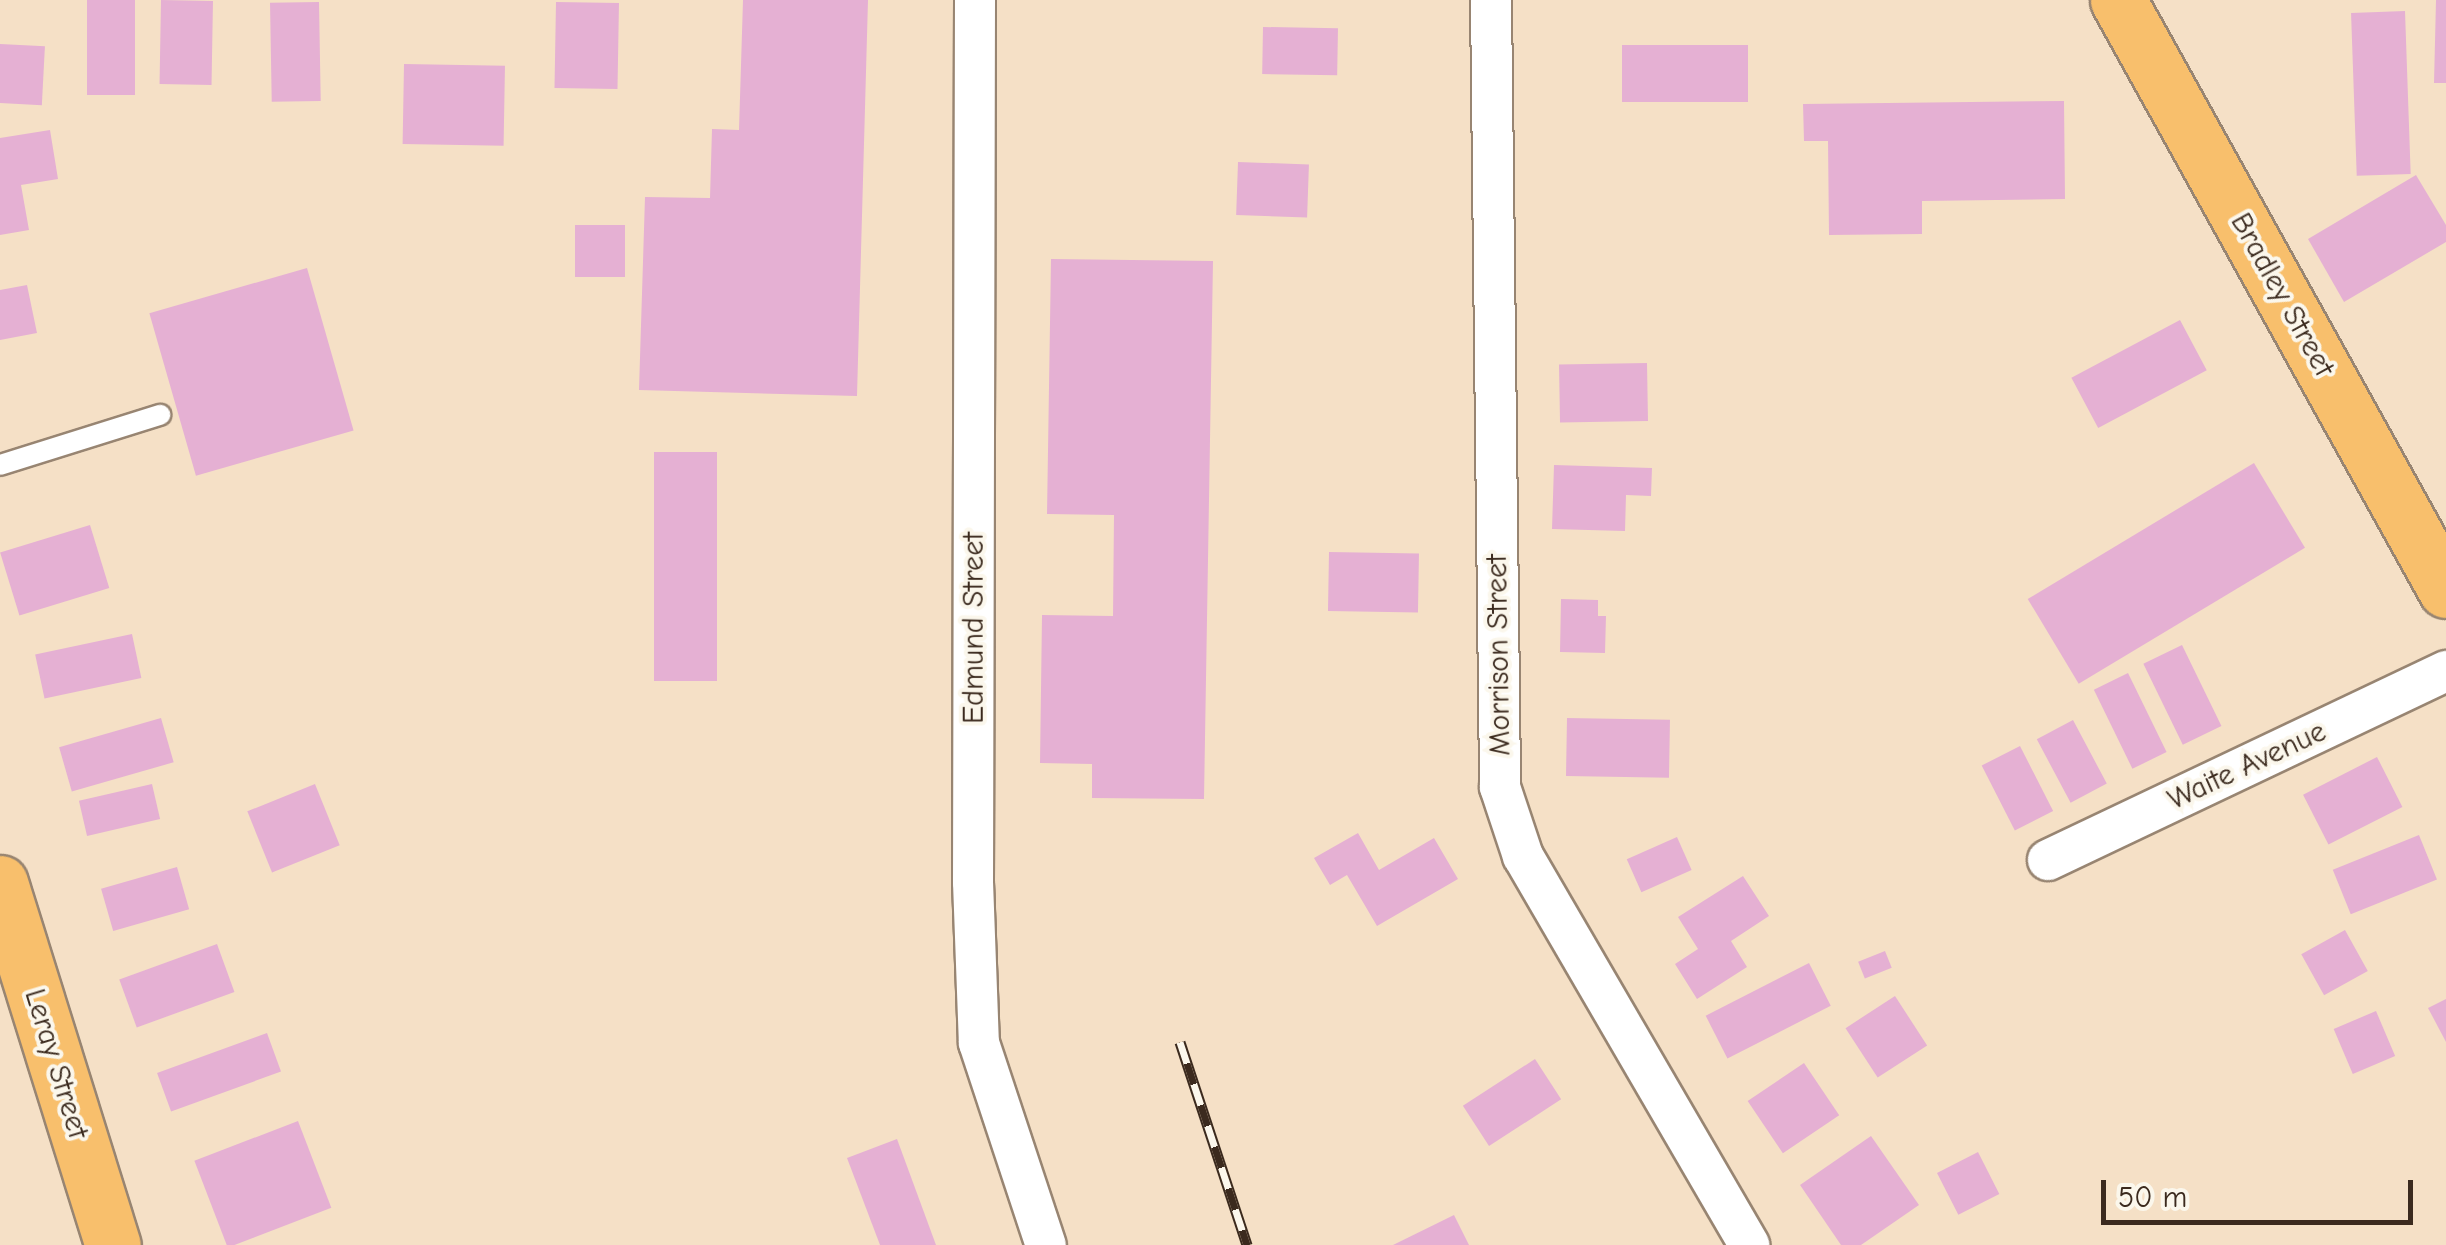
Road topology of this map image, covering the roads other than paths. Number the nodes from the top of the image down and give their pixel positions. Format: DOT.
graph roads {
  1 [pos="975,0"];
  2 [pos="1491,0"];
  3 [pos="2118,0"];
  4 [pos="160,414"];
  5 [pos="0,465"];
  6 [pos="2446,590"];
  7 [pos="2446,671"];
  8 [pos="2048,860"];
  9 [pos="3,904"];
  10 [pos="113,1245"];
  11 [pos="1046,1245"];
  12 [pos="1749,1245"];
  1 -- 11 [label="street, Edmund Street"];
  2 -- 12 [label="street, Morrison Street"];
  3 -- 6 [label="main road, Bradley Street"];
  4 -- 5 [label="lane"];
  7 -- 8 [label="street, Waite Avenue"];
  9 -- 10 [label="main road, Leray Street"];
}
